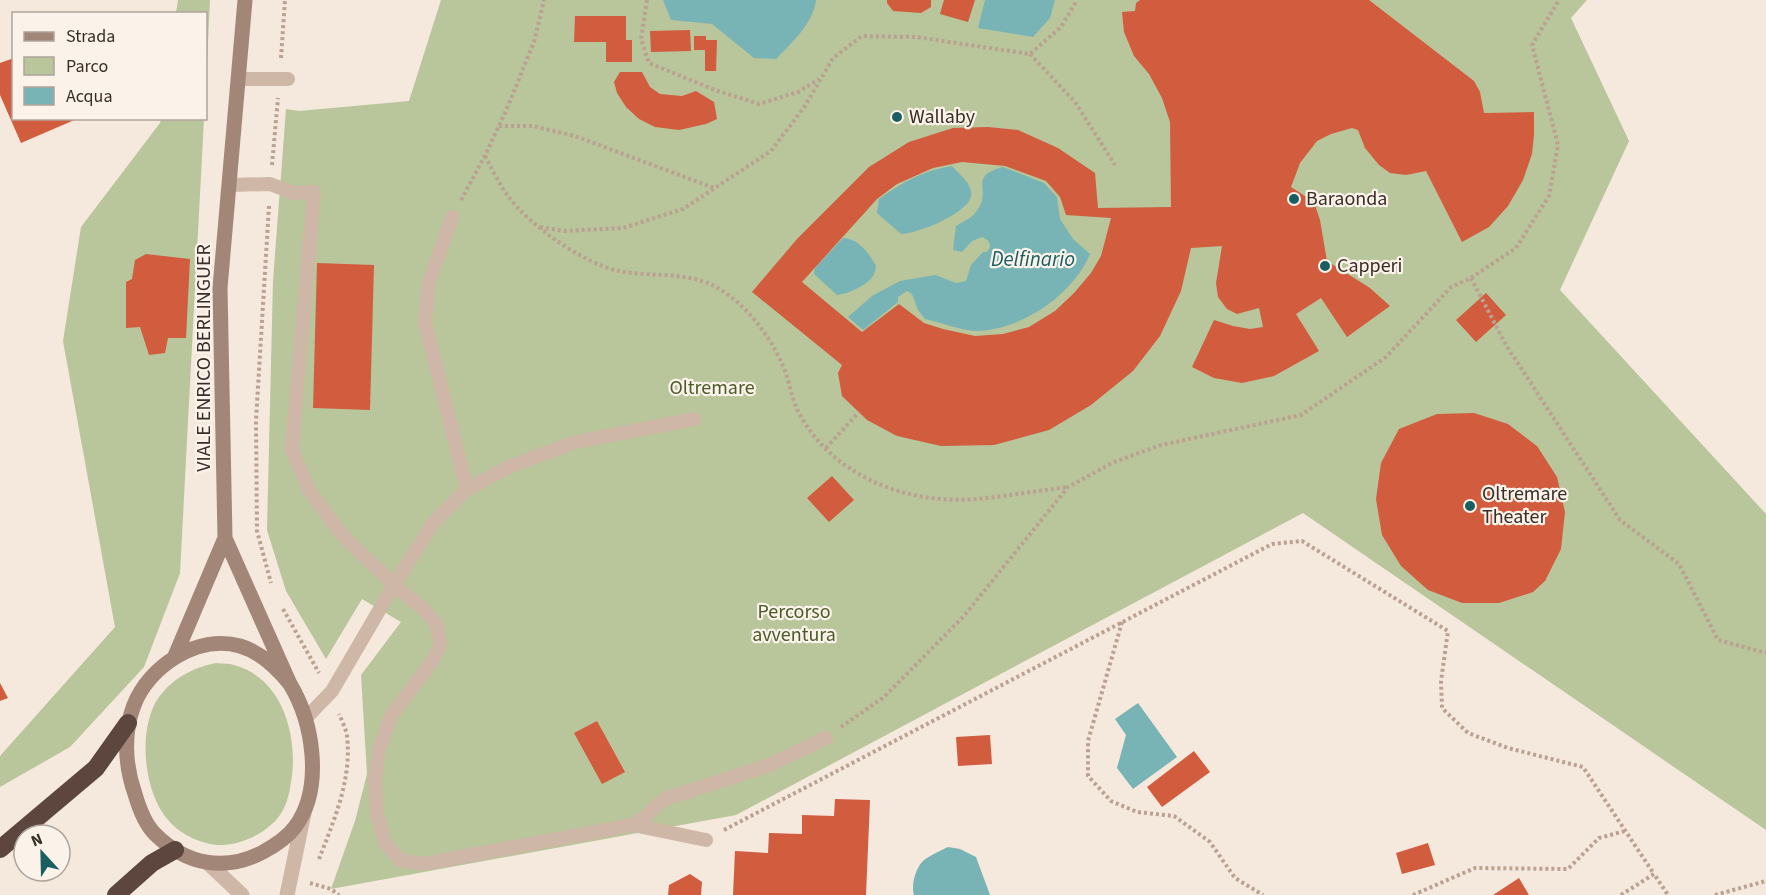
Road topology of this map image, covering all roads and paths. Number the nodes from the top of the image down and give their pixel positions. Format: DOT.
graph roads {
  1 [pos="245,0"];
  2 [pos="543,0"];
  3 [pos="647,0"];
  4 [pos="1077,0"];
  5 [pos="1559,0"];
  6 [pos="1030,54"];
  7 [pos="238,78"];
  8 [pos="288,79"];
  9 [pos="820,79"];
  10 [pos="499,126"];
  11 [pos="485,156"];
  12 [pos="1115,165"];
  13 [pos="229,185"];
  14 [pos="715,189"];
  15 [pos="452,217"];
  16 [pos="539,227"];
  17 [pos="1471,278"];
  18 [pos="859,412"];
  19 [pos="694,419"];
  20 [pos="826,448"];
  21 [pos="1068,486"];
  22 [pos="467,489"];
  23 [pos="225,538"];
  24 [pos="394,585"];
  25 [pos="1122,622"];
  26 [pos="1766,653"];
  27 [pos="175,656"];
  28 [pos="290,684"];
  29 [pos="306,718"];
  30 [pos="128,723"];
  31 [pos="826,738"];
  32 [pos="306,806"];
  33 [pos="633,825"];
  34 [pos="1625,831"];
  35 [pos="706,840"];
  36 [pos="0,849"];
  37 [pos="175,850"];
  38 [pos="207,863"];
  39 [pos="1654,874"];
  40 [pos="1766,881"];
  41 [pos="288,889"];
  42 [pos="116,895"];
  43 [pos="242,895"];
  44 [pos="339,895"];
  45 [pos="1263,895"];
  46 [pos="1413,895"];
  47 [pos="1622,895"];
  48 [pos="1668,895"];
  49 [pos="1716,895"];
  1 -- 7 [label="main road, VIALE ENRICO BERLINGUER"];
  2 -- 10 [label="path"];
  3 -- 9 [label="path"];
  4 -- 6 [label="path"];
  5 -- 17 [label="path"];
  6 -- 9 [label="path"];
  6 -- 12 [label="path"];
  7 -- 8 [label="lane"];
  7 -- 13 [label="main road, VIALE ENRICO BERLINGUER"];
  9 -- 14 [label="path"];
  10 -- 11 [label="path"];
  10 -- 14 [label="path"];
  11 -- 15 [label="path"];
  11 -- 16 [label="path"];
  13 -- 23 [label="main road, VIALE ENRICO BERLINGUER"];
  13 -- 24 [label="lane"];
  14 -- 16 [label="path"];
  15 -- 22 [label="lane"];
  16 -- 20 [label="path"];
  17 -- 21 [label="path"];
  17 -- 26 [label="path"];
  18 -- 20 [label="path"];
  19 -- 22 [label="lane"];
  20 -- 21 [label="path"];
  21 -- 31 [label="path"];
  22 -- 24 [label="lane"];
  23 -- 27 [label="main road, VIALE ENRICO BERLINGUER"];
  23 -- 28 [label="main road, VIALE ENRICO BERLINGUER"];
  24 -- 29 [label="lane"];
  24 -- 33 [label="lane"];
  25 -- 34 [label="path"];
  25 -- 35 [label="path"];
  25 -- 45 [label="path"];
  27 -- 28 [label="main road, VIALE ENRICO BERLINGUER"];
  27 -- 30 [label="main road, VIALE ENRICO BERLINGUER"];
  28 -- 29 [label="main road, VIALE ENRICO BERLINGUER"];
  29 -- 32 [label="main road, VIALE ENRICO BERLINGUER"];
  30 -- 36 [label="highway"];
  30 -- 37 [label="main road, VIALE ENRICO BERLINGUER"];
  31 -- 33 [label="lane"];
  32 -- 38 [label="main road, VIALE ENRICO BERLINGUER"];
  32 -- 41 [label="street, VIALE ENRICO BERLINGUER"];
  33 -- 35 [label="lane"];
  34 -- 39 [label="path"];
  34 -- 46 [label="path"];
  37 -- 38 [label="main road, VIALE ENRICO BERLINGUER"];
  37 -- 42 [label="highway"];
  38 -- 43 [label="street, VIALE ENRICO BERLINGUER"];
  39 -- 47 [label="path"];
  39 -- 48 [label="path"];
  40 -- 49 [label="path"];
  41 -- 44 [label="path"];
}
